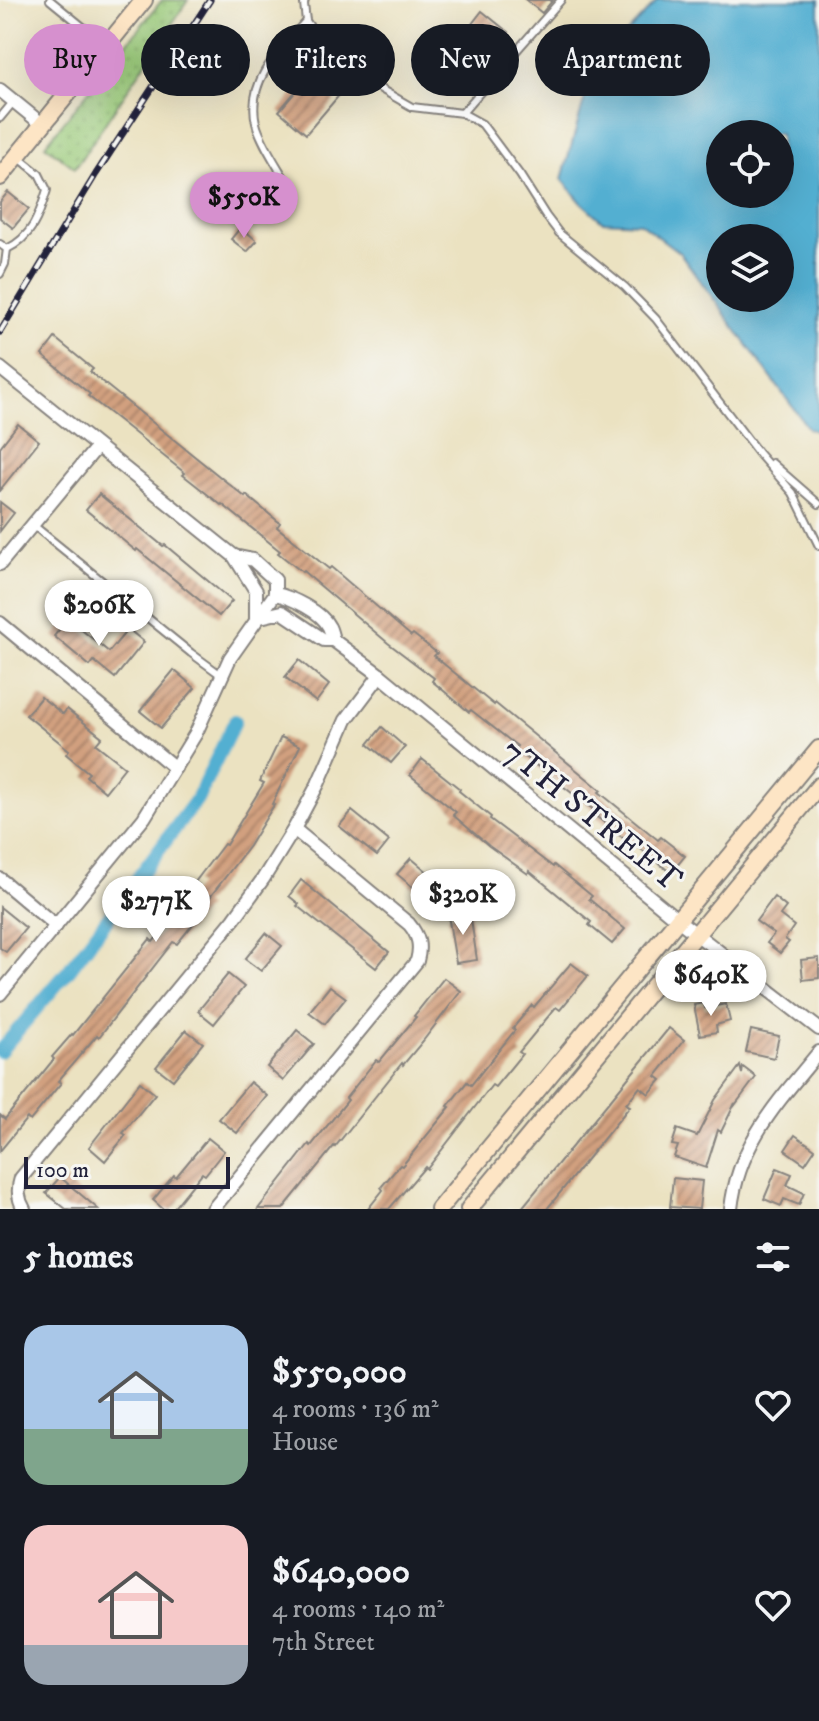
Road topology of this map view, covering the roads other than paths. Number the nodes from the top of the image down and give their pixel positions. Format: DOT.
graph roads {
  1 [pos="50,0"];
  2 [pos="144,0"];
  3 [pos="305,0"];
  4 [pos="561,0"];
  5 [pos="306,21"];
  6 [pos="80,24"];
  7 [pos="125,24"];
  8 [pos="0,90"];
  9 [pos="66,96"];
  10 [pos="14,101"];
  11 [pos="462,113"];
  12 [pos="0,118"];
  13 [pos="43,125"];
  14 [pos="17,156"];
  15 [pos="0,177"];
  16 [pos="288,185"];
  17 [pos="0,244"];
  18 [pos="7,249"];
  19 [pos="0,274"];
  20 [pos="0,368"];
  21 [pos="97,447"];
  22 [pos="759,454"];
  23 [pos="819,504"];
  24 [pos="32,525"];
  25 [pos="819,546"];
  26 [pos="234,556"];
  27 [pos="0,564"];
  28 [pos="275,594"];
  29 [pos="256,618"];
  30 [pos="0,623"];
  31 [pos="333,640"];
  32 [pos="221,675"];
  33 [pos="380,675"];
  34 [pos="819,749"];
  35 [pos="175,768"];
  36 [pos="819,786"];
  37 [pos="294,829"];
  38 [pos="0,879"];
  39 [pos="678,920"];
  40 [pos="56,926"];
  41 [pos="696,934"];
  42 [pos="0,994"];
  43 [pos="819,1029"];
  44 [pos="819,1052"];
  45 [pos="24,1209"];
  46 [pos="213,1209"];
  47 [pos="439,1209"];
  48 [pos="469,1209"];
  49 [pos="731,1209"];
  1 -- 6 [label="lane"];
  2 -- 7 [label="main road"];
  3 -- 5 [label="lane"];
  4 -- 11 [label="lane"];
  5 -- 11 [label="lane"];
  5 -- 16 [label="lane"];
  8 -- 10 [label="street"];
  9 -- 13 [label="main road"];
  10 -- 12 [label="lane"];
  10 -- 13 [label="street"];
  11 -- 22 [label="lane"];
  13 -- 14 [label="main road"];
  14 -- 15 [label="main road"];
  14 -- 18 [label="lane"];
  17 -- 18 [label="lane"];
  18 -- 19 [label="lane"];
  20 -- 21 [label="street"];
  21 -- 24 [label="street"];
  21 -- 26 [label="street"];
  22 -- 23 [label="lane"];
  22 -- 25 [label="lane"];
  24 -- 27 [label="street"];
  24 -- 32 [label="lane"];
  26 -- 28 [label="street"];
  26 -- 29 [label="street"];
  28 -- 29 [label="street"];
  28 -- 31 [label="street, 7TH STREET"];
  29 -- 31 [label="street, 7TH STREET"];
  29 -- 32 [label="street"];
  30 -- 35 [label="street"];
  31 -- 33 [label="street, 7TH STREET"];
  32 -- 35 [label="street"];
  33 -- 37 [label="street"];
  33 -- 39 [label="street, 7TH STREET"];
  34 -- 39 [label="main road"];
  35 -- 40 [label="street"];
  36 -- 41 [label="main road"];
  37 -- 45 [label="street"];
  37 -- 46 [label="street"];
  38 -- 40 [label="street"];
  39 -- 41 [label="street, 7TH STREET"];
  39 -- 47 [label="main road"];
  40 -- 42 [label="street"];
  41 -- 43 [label="street, 7TH STREET"];
  41 -- 48 [label="main road"];
  44 -- 49 [label="street"];
}
